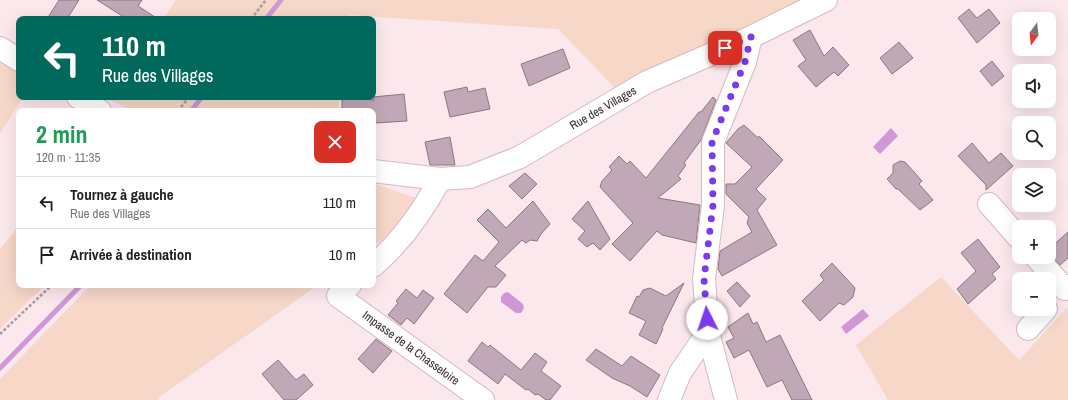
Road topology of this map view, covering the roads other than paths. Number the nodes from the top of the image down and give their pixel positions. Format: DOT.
graph roads {
  1 [pos="826,0"];
  2 [pos="751,37"];
  3 [pos="0,48"];
  4 [pos="16,58"];
  5 [pos="83,100"];
  6 [pos="95,108"];
  7 [pos="376,171"];
  8 [pos="440,179"];
  9 [pos="989,204"];
  10 [pos="1012,230"];
  11 [pos="376,263"];
  12 [pos="1043,264"];
  13 [pos="1066,287"];
  14 [pos="344,290"];
  15 [pos="1056,298"];
  16 [pos="1040,316"];
  17 [pos="1028,329"];
  18 [pos="708,332"];
  19 [pos="483,400"];
  20 [pos="669,400"];
  21 [pos="726,400"];
  1 -- 2 [label="street, Rue des Villages"];
  2 -- 8 [label="street, Rue des Villages"];
  2 -- 18 [label="street"];
  3 -- 4 [label="street"];
  5 -- 6 [label="street"];
  7 -- 8 [label="street, Rue des Villages"];
  8 -- 11 [label="street"];
  9 -- 10 [label="street"];
  12 -- 13 [label="street"];
  13 -- 15 [label="street"];
  14 -- 19 [label="street, Impasse de la Chasseloire"];
  16 -- 17 [label="street"];
  18 -- 20 [label="street"];
  18 -- 21 [label="street"];
}
